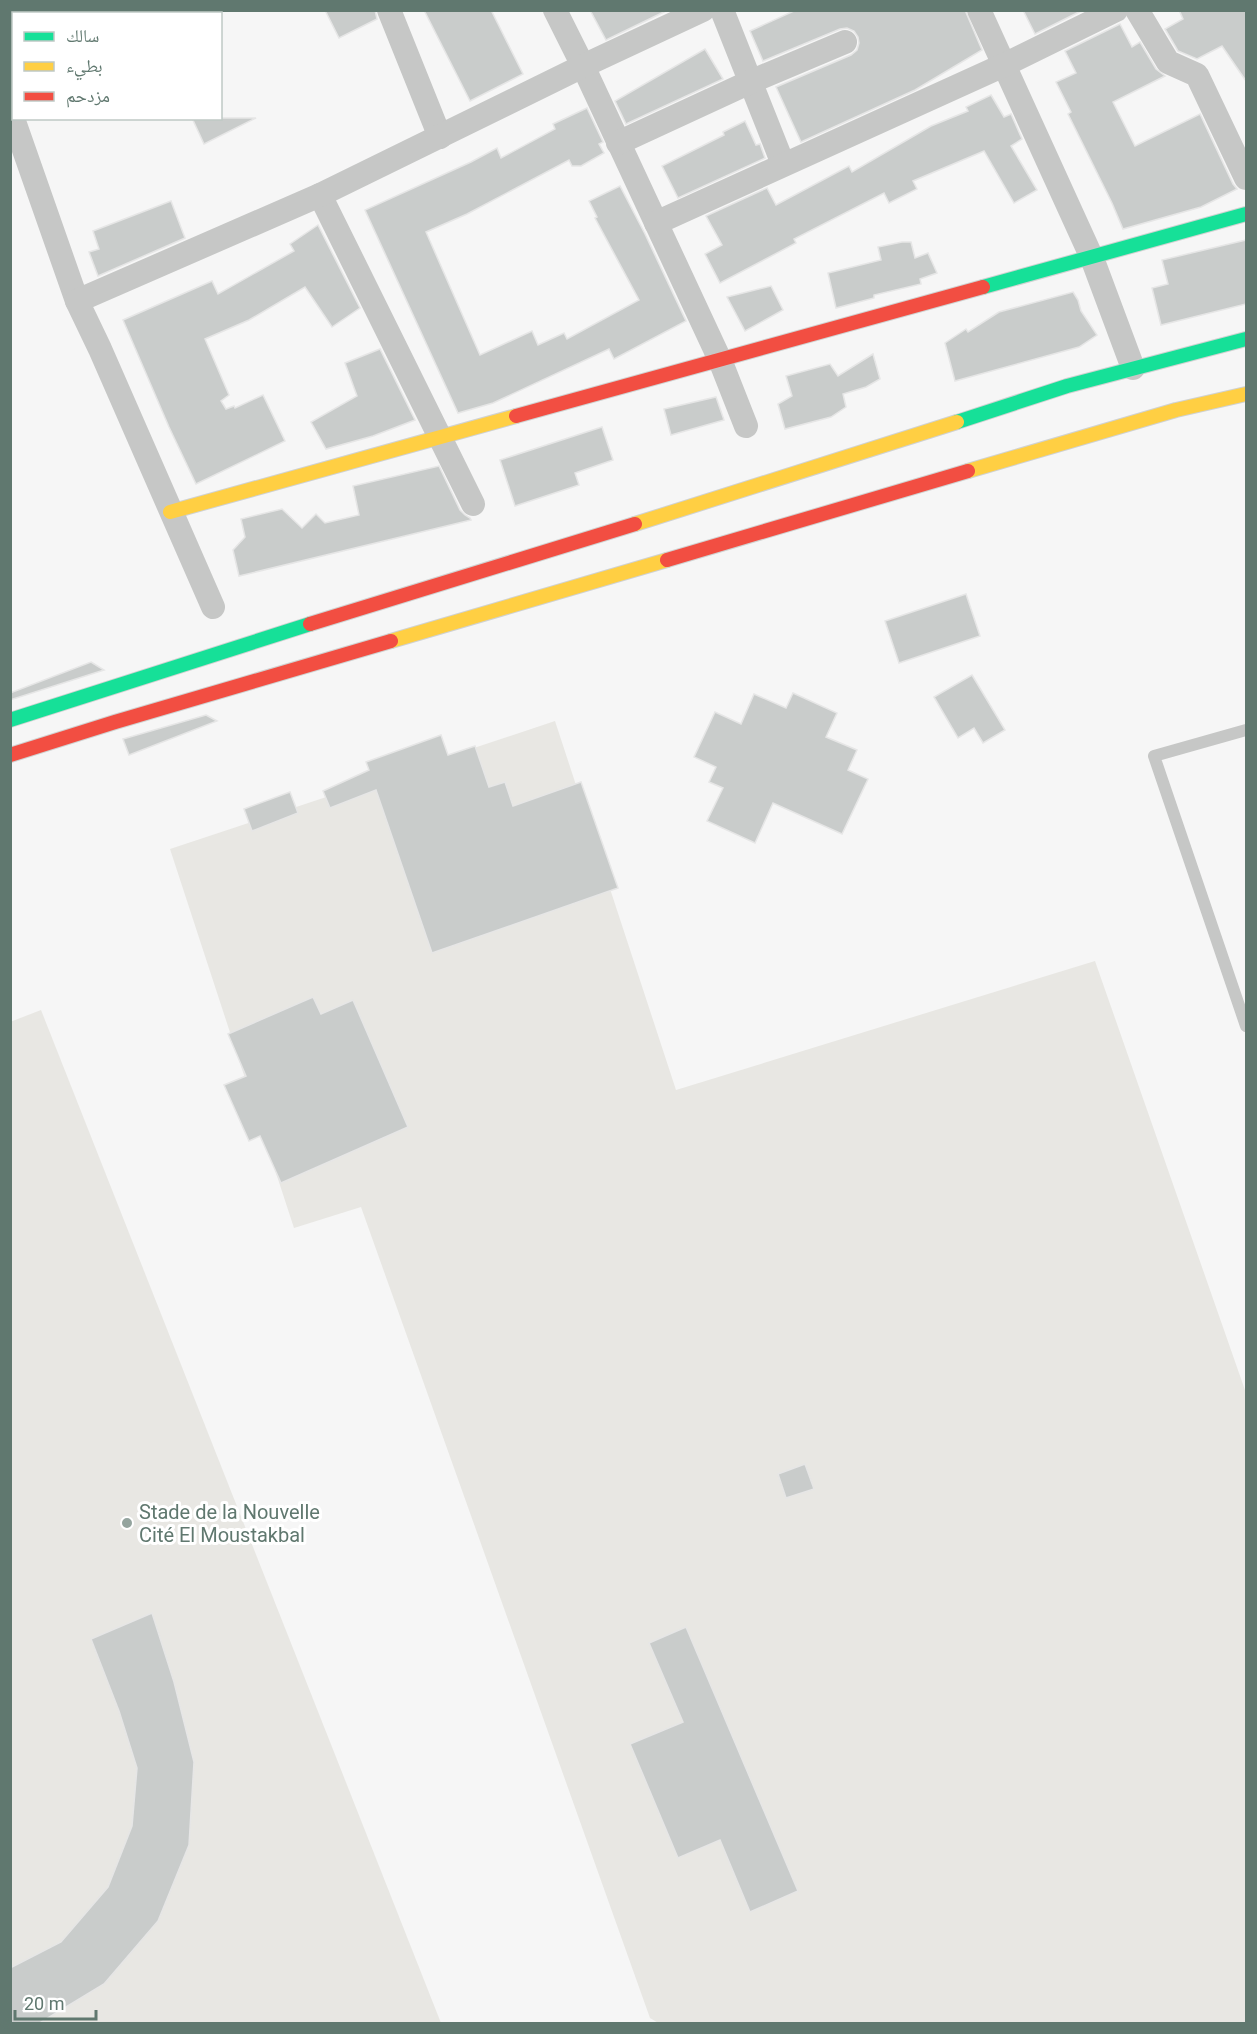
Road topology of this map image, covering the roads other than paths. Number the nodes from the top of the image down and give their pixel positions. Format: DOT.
graph roads {
  1 [pos="389,10"];
  2 [pos="555,10"];
  3 [pos="703,10"];
  4 [pos="722,10"];
  5 [pos="979,10"];
  6 [pos="1116,10"];
  7 [pos="1137,10"];
  8 [pos="845,42"];
  9 [pos="1004,65"];
  10 [pos="583,66"];
  11 [pos="750,82"];
  12 [pos="14,120"];
  13 [pos="441,137"];
  14 [pos="618,143"];
  15 [pos="783,164"];
  16 [pos="1246,178"];
  17 [pos="320,195"];
  18 [pos="1246,214"];
  19 [pos="656,223"];
  20 [pos="1092,258"];
  21 [pos="77,300"];
  22 [pos="1246,339"];
  23 [pos="720,360"];
  24 [pos="1133,368"];
  25 [pos="1246,394"];
  26 [pos="746,426"];
  27 [pos="440,436"];
  28 [pos="473,504"];
  29 [pos="170,512"];
  30 [pos="213,607"];
  31 [pos="10,720"];
  32 [pos="1246,730"];
  33 [pos="10,755"];
  34 [pos="1246,1026"];
  1 -- 13 [label="street"];
  2 -- 10 [label="street"];
  3 -- 10 [label="street"];
  4 -- 11 [label="street"];
  5 -- 9 [label="street"];
  6 -- 9 [label="street"];
  7 -- 16 [label="street"];
  8 -- 11 [label="street"];
  9 -- 15 [label="street"];
  9 -- 20 [label="street"];
  10 -- 13 [label="street"];
  10 -- 14 [label="street"];
  11 -- 14 [label="street"];
  11 -- 15 [label="street"];
  12 -- 21 [label="street"];
  13 -- 17 [label="street"];
  14 -- 19 [label="street"];
  15 -- 19 [label="street"];
  17 -- 21 [label="street"];
  17 -- 27 [label="street"];
  18 -- 20 [label="main road"];
  19 -- 23 [label="street"];
  20 -- 23 [label="main road"];
  20 -- 24 [label="street"];
  21 -- 29 [label="street"];
  22 -- 24 [label="main road"];
  23 -- 26 [label="street"];
  23 -- 27 [label="main road"];
  24 -- 31 [label="main road"];
  25 -- 33 [label="main road"];
  27 -- 28 [label="street"];
  27 -- 29 [label="main road"];
  29 -- 30 [label="street"];
  32 -- 34 [label="lane"];
}
